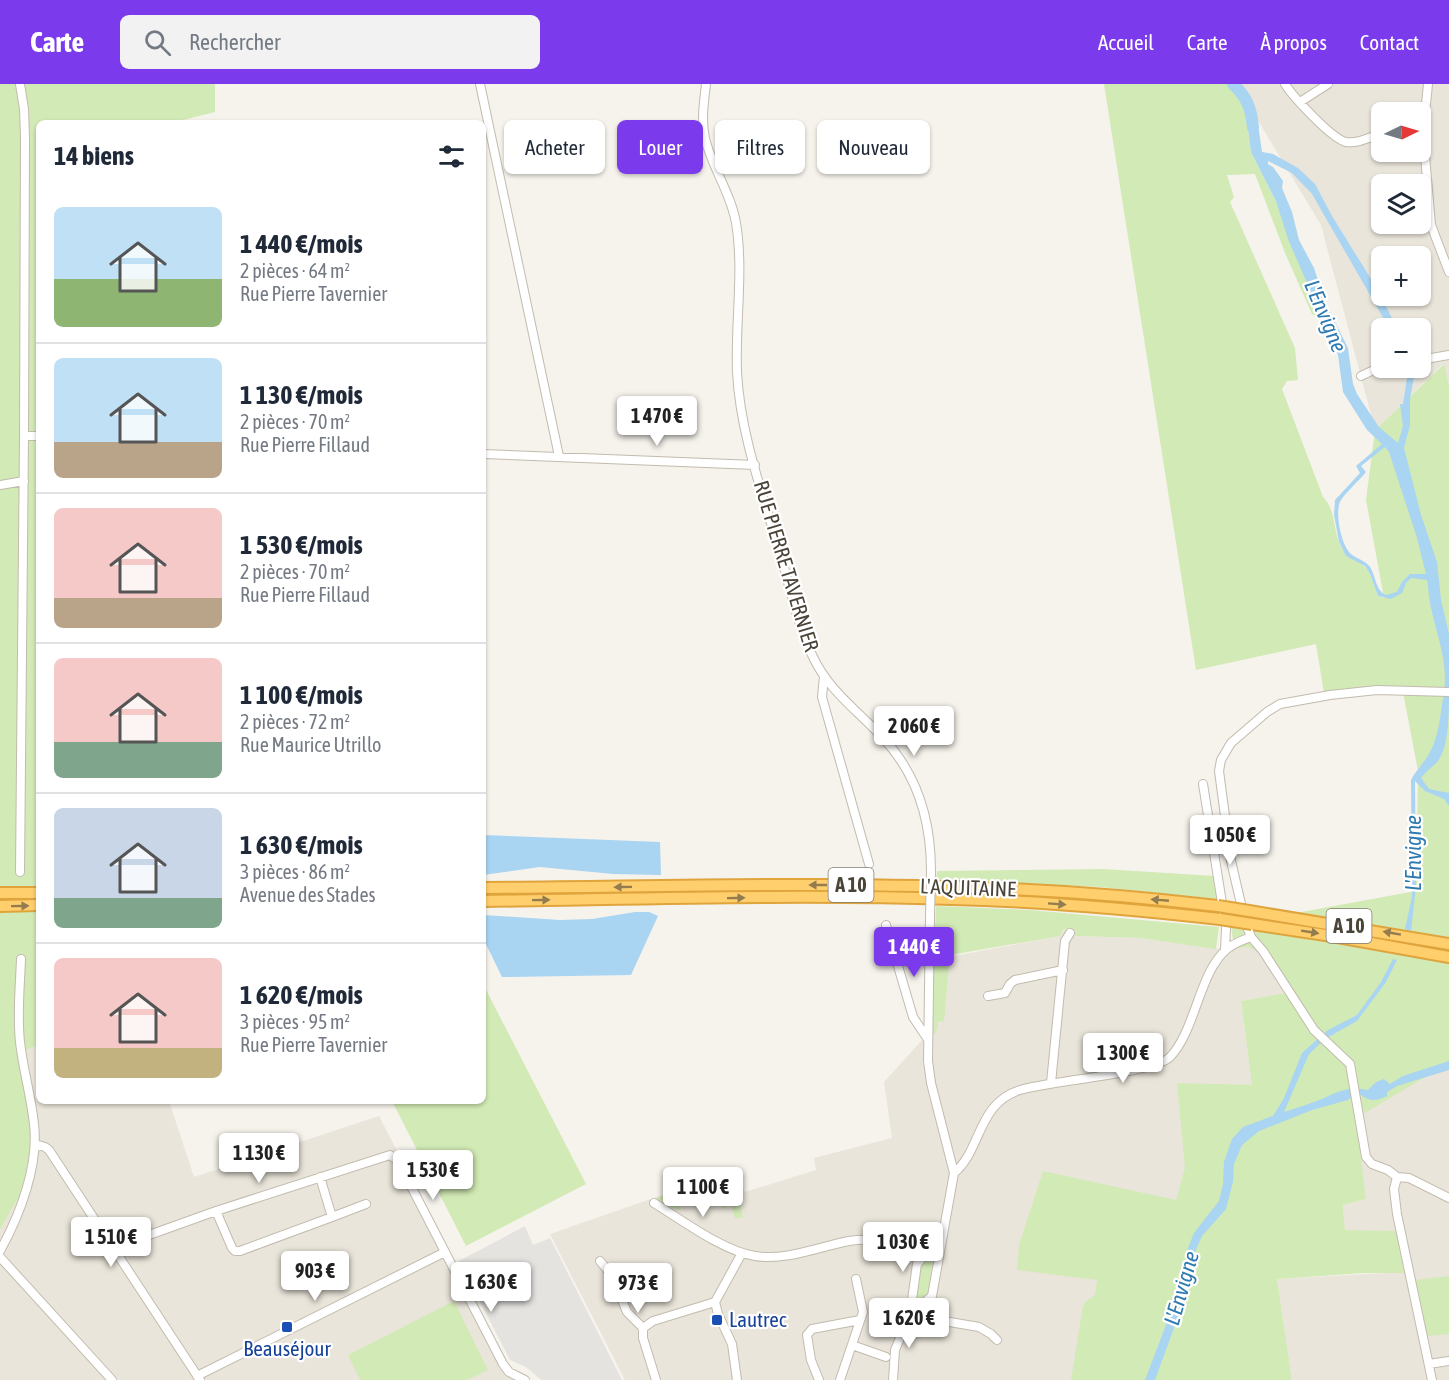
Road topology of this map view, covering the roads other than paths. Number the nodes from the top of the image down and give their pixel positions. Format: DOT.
graph roads {
  1 [pos="20,84"];
  2 [pos="480,84"];
  3 [pos="706,84"];
  4 [pos="1285,84"];
  5 [pos="1328,84"];
  6 [pos="1428,84"];
  7 [pos="1300,102"];
  8 [pos="1425,102"];
  9 [pos="1371,137"];
  10 [pos="1425,162"];
  11 [pos="1449,272"];
  12 [pos="1449,355"];
  13 [pos="1431,358"];
  14 [pos="1371,371"];
  15 [pos="1361,376"];
  16 [pos="24,436"];
  17 [pos="36,436"];
  18 [pos="486,454"];
  19 [pos="559,456"];
  20 [pos="755,465"];
  21 [pos="24,481"];
  22 [pos="0,486"];
  23 [pos="824,676"];
  24 [pos="1446,692"];
  25 [pos="1203,784"];
  26 [pos="869,864"];
  27 [pos="20,872"];
  28 [pos="486,888"];
  29 [pos="0,893"];
  30 [pos="36,893"];
  31 [pos="486,901"];
  32 [pos="36,905"];
  33 [pos="0,906"];
  34 [pos="886,925"];
  35 [pos="1070,933"];
  36 [pos="1251,937"];
  37 [pos="1449,945"];
  38 [pos="1226,950"];
  39 [pos="1449,957"];
  40 [pos="21,959"];
  41 [pos="1063,970"];
  42 [pos="988,996"];
  43 [pos="927,1038"];
  44 [pos="1051,1083"];
  45 [pos="35,1144"];
  46 [pos="954,1173"];
  47 [pos="320,1177"];
  48 [pos="1397,1177"];
  49 [pos="1449,1198"];
  50 [pos="654,1203"];
  51 [pos="366,1204"];
  52 [pos="216,1211"];
  53 [pos="332,1217"];
  54 [pos="942,1236"];
  55 [pos="113,1248"];
  56 [pos="930,1249"];
  57 [pos="0,1251"];
  58 [pos="445,1252"];
  59 [pos="742,1253"];
  60 [pos="939,1254"];
  61 [pos="0,1257"];
  62 [pos="600,1261"];
  63 [pos="856,1279"];
  64 [pos="913,1300"];
  65 [pos="715,1302"];
  66 [pos="920,1306"];
  67 [pos="910,1314"];
  68 [pos="860,1320"];
  69 [pos="643,1328"];
  70 [pos="997,1340"];
  71 [pos="852,1345"];
  72 [pos="886,1357"];
  73 [pos="1449,1361"];
  74 [pos="1429,1364"];
  75 [pos="199,1378"];
  76 [pos="112,1380"];
  77 [pos="525,1380"];
  78 [pos="656,1380"];
  79 [pos="737,1380"];
  80 [pos="819,1380"];
  81 [pos="840,1380"];
  82 [pos="893,1380"];
  83 [pos="1432,1380"];
  1 -- 16 [label="street"];
  2 -- 19 [label="street"];
  3 -- 20 [label="street, RUE PIERRE TAVERNIER"];
  4 -- 7 [label="street"];
  5 -- 7 [label="street"];
  6 -- 8 [label="street"];
  7 -- 9 [label="street"];
  10 -- 11 [label="street"];
  12 -- 13 [label="street"];
  14 -- 15 [label="street"];
  16 -- 17 [label="street"];
  16 -- 21 [label="street"];
  18 -- 19 [label="street"];
  19 -- 20 [label="street"];
  20 -- 23 [label="street, RUE PIERRE TAVERNIER"];
  21 -- 22 [label="street"];
  21 -- 27 [label="street"];
  23 -- 26 [label="street"];
  23 -- 43 [label="street, RUE PIERRE TAVERNIER, bridge"];
  24 -- 36 [label="street"];
  25 -- 38 [label="street"];
  37 -- 28 [label="highway, L'AQUITAINE / A 10, one-way, bridge"];
  29 -- 30 [label="highway"];
  31 -- 39 [label="highway, L'AQUITAINE / A 10, one-way, bridge"];
  33 -- 32 [label="highway, one-way"];
  34 -- 43 [label="street"];
  35 -- 41 [label="street"];
  36 -- 38 [label="street"];
  36 -- 48 [label="street"];
  38 -- 44 [label="street"];
  40 -- 45 [label="street"];
  41 -- 42 [label="street"];
  41 -- 44 [label="street"];
  43 -- 46 [label="street, RUE PIERRE TAVERNIER"];
  44 -- 46 [label="street"];
  45 -- 55 [label="street"];
  45 -- 57 [label="street"];
  46 -- 54 [label="street, RUE PIERRE TAVERNIER"];
  47 -- 52 [label="street"];
  47 -- 53 [label="street"];
  47 -- 58 [label="street"];
  48 -- 49 [label="street"];
  48 -- 74 [label="street"];
  50 -- 59 [label="street"];
  51 -- 53 [label="street"];
  52 -- 53 [label="street"];
  52 -- 55 [label="street"];
  54 -- 56 [label="street"];
  54 -- 60 [label="street, RUE PIERRE TAVERNIER"];
  55 -- 75 [label="street"];
  56 -- 59 [label="street"];
  56 -- 60 [label="street"];
  56 -- 64 [label="street"];
  58 -- 75 [label="street"];
  58 -- 77 [label="street"];
  59 -- 65 [label="street"];
  60 -- 66 [label="street, RUE PIERRE TAVERNIER"];
  61 -- 76 [label="street"];
  62 -- 69 [label="street"];
  63 -- 68 [label="street"];
  64 -- 66 [label="street"];
  64 -- 67 [label="street"];
  65 -- 69 [label="street"];
  65 -- 79 [label="street"];
  66 -- 67 [label="street, RUE PIERRE TAVERNIER"];
  66 -- 70 [label="street"];
  67 -- 82 [label="street"];
  68 -- 71 [label="street"];
  68 -- 80 [label="street"];
  69 -- 78 [label="street"];
  71 -- 72 [label="street"];
  71 -- 81 [label="street"];
  73 -- 74 [label="street"];
  74 -- 83 [label="street"];
}
